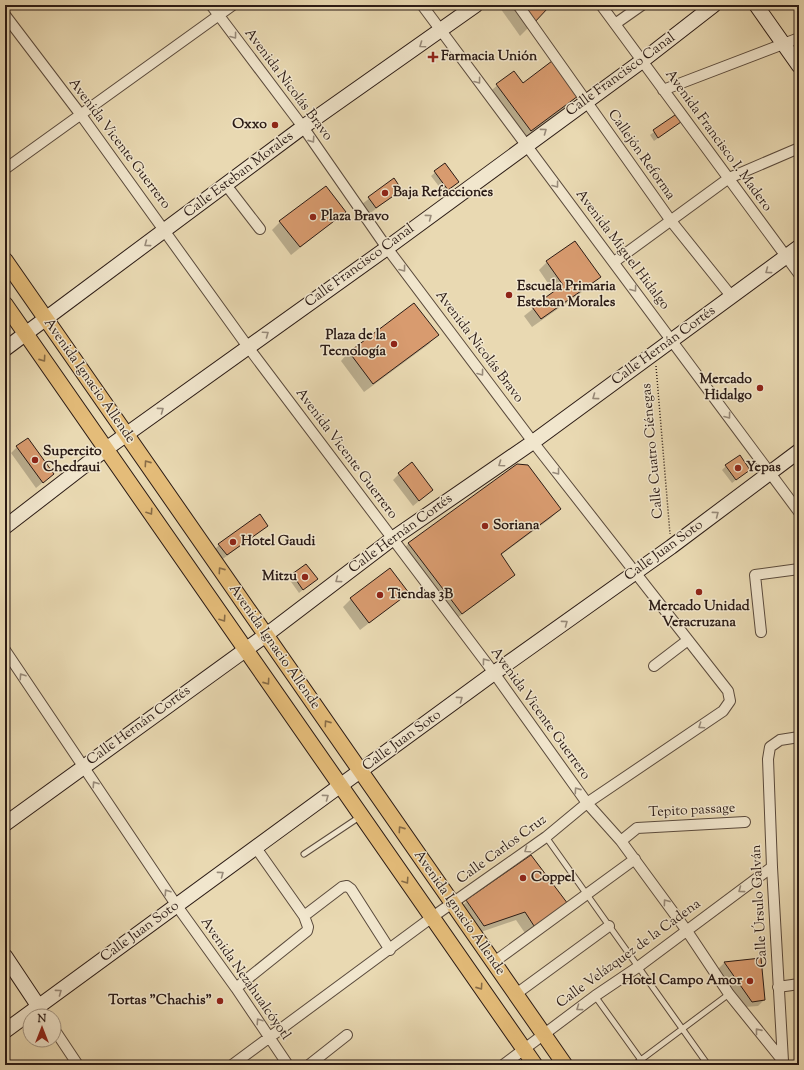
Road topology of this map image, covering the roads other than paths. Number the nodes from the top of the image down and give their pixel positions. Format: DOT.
graph roads {
  1 [pos="211,5"];
  2 [pos="233,5"];
  3 [pos="422,5"];
  4 [pos="476,5"];
  5 [pos="518,5"];
  6 [pos="601,5"];
  7 [pos="642,5"];
  8 [pos="714,5"];
  9 [pos="756,5"];
  10 [pos="5,15"];
  11 [pos="219,16"];
  12 [pos="615,24"];
  13 [pos="441,31"];
  14 [pos="799,38"];
  15 [pos="783,45"];
  16 [pos="642,61"];
  17 [pos="799,66"];
  18 [pos="663,90"];
  19 [pos="586,100"];
  20 [pos="81,115"];
  21 [pos="303,127"];
  22 [pos="526,144"];
  23 [pos="799,148"];
  24 [pos="5,169"];
  25 [pos="729,178"];
  26 [pos="226,185"];
  27 [pos="671,221"];
  28 [pos="260,229"];
  29 [pos="166,230"];
  30 [pos="799,247"];
  31 [pos="387,248"];
  32 [pos="786,257"];
  33 [pos="5,260"];
  34 [pos="614,262"];
  35 [pos="799,274"];
  36 [pos="732,297"];
  37 [pos="5,304"];
  38 [pos="46,320"];
  39 [pos="26,334"];
  40 [pos="672,341"];
  41 [pos="248,347"];
  42 [pos="5,349"];
  43 [pos="127,435"];
  44 [pos="533,442"];
  45 [pos="106,449"];
  46 [pos="799,451"];
  47 [pos="770,473"];
  48 [pos="799,512"];
  49 [pos="5,527"];
  50 [pos="392,539"];
  51 [pos="799,569"];
  52 [pos="635,572"];
  53 [pos="762,632"];
  54 [pos="266,635"];
  55 [pos="688,640"];
  56 [pos="5,650"];
  57 [pos="245,650"];
  58 [pos="654,666"];
  59 [pos="494,673"];
  60 [pos="730,700"];
  61 [pos="799,737"];
  62 [pos="83,766"];
  63 [pos="361,772"];
  64 [pos="341,786"];
  65 [pos="586,803"];
  66 [pos="362,816"];
  67 [pos="745,822"];
  68 [pos="5,824"];
  69 [pos="546,837"];
  70 [pos="621,841"];
  71 [pos="256,848"];
  72 [pos="304,854"];
  73 [pos="635,859"];
  74 [pos="772,867"];
  75 [pos="586,894"];
  76 [pos="452,903"];
  77 [pos="177,906"];
  78 [pos="304,916"];
  79 [pos="431,918"];
  80 [pos="609,926"];
  81 [pos="687,931"];
  82 [pos="390,950"];
  83 [pos="5,956"];
  84 [pos="494,962"];
  85 [pos="638,967"];
  86 [pos="799,984"];
  87 [pos="778,987"];
  88 [pos="236,988"];
  89 [pos="516,994"];
  90 [pos="729,994"];
  91 [pos="595,996"];
  92 [pos="39,1008"];
  93 [pos="47,1008"];
  94 [pos="22,1022"];
  95 [pos="682,1029"];
  96 [pos="5,1031"];
  97 [pos="544,1033"];
  98 [pos="347,1035"];
  99 [pos="270,1038"];
  100 [pos="62,1041"];
  101 [pos="523,1049"];
  102 [pos="641,1060"];
  103 [pos="781,1064"];
  104 [pos="78,1065"];
  105 [pos="232,1065"];
  106 [pos="288,1065"];
  107 [pos="309,1065"];
  108 [pos="503,1065"];
  109 [pos="535,1065"];
  110 [pos="565,1065"];
  111 [pos="634,1065"];
  112 [pos="708,1065"];
  1 -- 11 [label="street, Avenida Nicolás Bravo"];
  2 -- 11 [label="street"];
  3 -- 13 [label="street, Avenida Miguel Hidalgo"];
  4 -- 13 [label="main road, Calle Esteban Morales"];
  5 -- 19 [label="street, Callejón Reforma"];
  6 -- 12 [label="street, Avenida Francisco I. Madero"];
  7 -- 12 [label="street"];
  8 -- 16 [label="main road, Calle Francisco Canal"];
  9 -- 15 [label="main road"];
  10 -- 20 [label="street, Avenida Vicente Guerrero"];
  11 -- 20 [label="street"];
  11 -- 21 [label="street, Avenida Nicolás Bravo, one-way"];
  12 -- 16 [label="street, Avenida Francisco I. Madero"];
  13 -- 21 [label="main road, Calle Esteban Morales, one-way"];
  13 -- 22 [label="street, Avenida Miguel Hidalgo, one-way"];
  14 -- 15 [label="street"];
  15 -- 17 [label="main road"];
  15 -- 18 [label="street"];
  16 -- 18 [label="street, Avenida Francisco I. Madero"];
  16 -- 19 [label="main road, Calle Francisco Canal"];
  18 -- 25 [label="street, Avenida Francisco I. Madero"];
  22 -- 19 [label="main road, Calle Francisco Canal, one-way"];
  19 -- 27 [label="street, Callejón Reforma"];
  20 -- 24 [label="street"];
  20 -- 29 [label="street, Avenida Vicente Guerrero"];
  21 -- 26 [label="main road, Calle Esteban Morales"];
  21 -- 31 [label="street, Avenida Nicolás Bravo, one-way"];
  31 -- 22 [label="main road, Calle Francisco Canal, one-way"];
  22 -- 34 [label="street, Avenida Miguel Hidalgo, one-way"];
  23 -- 25 [label="street"];
  25 -- 27 [label="street"];
  25 -- 32 [label="street, Avenida Francisco I. Madero"];
  26 -- 28 [label="street"];
  26 -- 29 [label="main road, Calle Esteban Morales"];
  27 -- 34 [label="street"];
  27 -- 36 [label="street, Callejón Reforma"];
  29 -- 38 [label="main road, Calle Esteban Morales, one-way"];
  29 -- 41 [label="street, Avenida Vicente Guerrero"];
  30 -- 32 [label="main road, Calle Hernán Cortés"];
  41 -- 31 [label="main road, Calle Francisco Canal, one-way"];
  31 -- 44 [label="street, Avenida Nicolás Bravo, one-way"];
  32 -- 35 [label="street, Avenida Francisco I. Madero"];
  32 -- 36 [label="main road, Calle Hernán Cortés, one-way"];
  33 -- 38 [label="main road, Avenida Ignacio Allende"];
  34 -- 40 [label="street, Avenida Miguel Hidalgo, one-way"];
  36 -- 40 [label="main road, Calle Hernán Cortés"];
  37 -- 39 [label="main road, Avenida Ignacio Allende"];
  38 -- 39 [label="main road, Calle Esteban Morales"];
  38 -- 43 [label="main road, Avenida Ignacio Allende"];
  39 -- 42 [label="main road, Calle Esteban Morales"];
  39 -- 45 [label="main road, Avenida Ignacio Allende, one-way"];
  40 -- 44 [label="main road, Calle Hernán Cortés, one-way"];
  40 -- 47 [label="street, Avenida Miguel Hidalgo, one-way"];
  43 -- 41 [label="main road, Calle Francisco Canal, one-way"];
  41 -- 50 [label="street, Avenida Vicente Guerrero"];
  43 -- 45 [label="main road, Calle Francisco Canal"];
  54 -- 43 [label="main road, Avenida Ignacio Allende, one-way"];
  44 -- 50 [label="main road, Calle Hernán Cortés, one-way"];
  44 -- 52 [label="street, Avenida Nicolás Bravo, one-way"];
  45 -- 49 [label="main road, Calle Francisco Canal"];
  45 -- 57 [label="main road, Avenida Ignacio Allende, one-way"];
  46 -- 47 [label="main road, Calle Juan Soto"];
  47 -- 48 [label="street, Avenida Miguel Hidalgo"];
  52 -- 47 [label="main road, Calle Juan Soto, one-way"];
  50 -- 54 [label="main road, Calle Hernán Cortés, one-way"];
  59 -- 50 [label="street, Avenida Vicente Guerrero, one-way"];
  51 -- 53 [label="street"];
  52 -- 55 [label="street, Avenida Nicolás Bravo"];
  59 -- 52 [label="main road, Calle Juan Soto, one-way"];
  54 -- 57 [label="main road, Calle Hernán Cortés"];
  63 -- 54 [label="main road, Avenida Ignacio Allende, one-way"];
  55 -- 58 [label="street"];
  55 -- 60 [label="street, Avenida Nicolás Bravo"];
  62 -- 56 [label="street, Avenida Nezahualcóyotl, one-way"];
  57 -- 62 [label="main road, Calle Hernán Cortés"];
  57 -- 64 [label="main road, Avenida Ignacio Allende, one-way"];
  63 -- 59 [label="main road, Calle Juan Soto, one-way"];
  65 -- 59 [label="street, Avenida Vicente Guerrero, one-way"];
  60 -- 65 [label="street, Calle Carlos Cruz, one-way"];
  61 -- 74 [label="street, Calle Úrsulo Galván"];
  62 -- 68 [label="main road, Calle Hernán Cortés"];
  77 -- 62 [label="street, Avenida Nezahualcóyotl, one-way"];
  63 -- 64 [label="main road, Calle Juan Soto"];
  76 -- 63 [label="main road, Avenida Ignacio Allende, one-way"];
  64 -- 66 [label="main road, Avenida Ignacio Allende"];
  71 -- 64 [label="main road, Calle Juan Soto, one-way"];
  65 -- 69 [label="street, Calle Carlos Cruz"];
  65 -- 70 [label="street, Avenida Vicente Guerrero"];
  66 -- 72 [label="lane"];
  66 -- 79 [label="main road, Avenida Ignacio Allende, one-way"];
  67 -- 70 [label="street, Tepito passage"];
  69 -- 75 [label="lane"];
  69 -- 76 [label="street, Calle Carlos Cruz, one-way"];
  70 -- 73 [label="street, Avenida Vicente Guerrero"];
  77 -- 71 [label="main road, Calle Juan Soto, one-way"];
  71 -- 78 [label="street"];
  73 -- 75 [label="street"];
  81 -- 73 [label="street, Avenida Vicente Guerrero, one-way"];
  74 -- 81 [label="street, Calle Velázquez de la Cadena, one-way"];
  74 -- 87 [label="street, Calle Úrsulo Galván"];
  75 -- 80 [label="lane"];
  75 -- 84 [label="street"];
  76 -- 79 [label="street, Calle Carlos Cruz"];
  76 -- 84 [label="main road, Avenida Ignacio Allende"];
  77 -- 88 [label="street, Avenida Nezahualcóyotl"];
  93 -- 77 [label="main road, Calle Juan Soto, one-way"];
  78 -- 82 [label="street"];
  78 -- 88 [label="street"];
  79 -- 82 [label="street, Calle Carlos Cruz"];
  79 -- 101 [label="main road, Avenida Ignacio Allende, one-way"];
  80 -- 85 [label="lane"];
  80 -- 89 [label="street"];
  81 -- 85 [label="street, Calle Velázquez de la Cadena"];
  81 -- 90 [label="street, Avenida Vicente Guerrero"];
  82 -- 99 [label="street, Calle Carlos Cruz"];
  83 -- 92 [label="main road"];
  84 -- 89 [label="main road, Avenida Ignacio Allende"];
  85 -- 91 [label="street, Calle Velázquez de la Cadena"];
  85 -- 95 [label="lane"];
  86 -- 87 [label="street"];
  87 -- 103 [label="street, Calle Úrsulo Galván"];
  99 -- 88 [label="street, Avenida Nezahualcóyotl, one-way"];
  89 -- 97 [label="main road, Avenida Ignacio Allende"];
  90 -- 95 [label="lane"];
  103 -- 90 [label="street, Avenida Vicente Guerrero, one-way"];
  91 -- 97 [label="street, Calle Velázquez de la Cadena, one-way"];
  91 -- 102 [label="lane"];
  94 -- 96 [label="main road, Calle Juan Soto"];
  95 -- 102 [label="lane"];
  95 -- 112 [label="lane"];
  97 -- 101 [label="street, Calle Velázquez de la Cadena"];
  97 -- 110 [label="main road, Avenida Ignacio Allende"];
  98 -- 107 [label="street"];
  99 -- 105 [label="street, Calle Carlos Cruz"];
  99 -- 106 [label="street, Avenida Nezahualcóyotl"];
  100 -- 104 [label="street"];
  101 -- 108 [label="street, Calle Velázquez de la Cadena"];
  101 -- 109 [label="main road, Avenida Ignacio Allende"];
  102 -- 111 [label="lane"];
}
